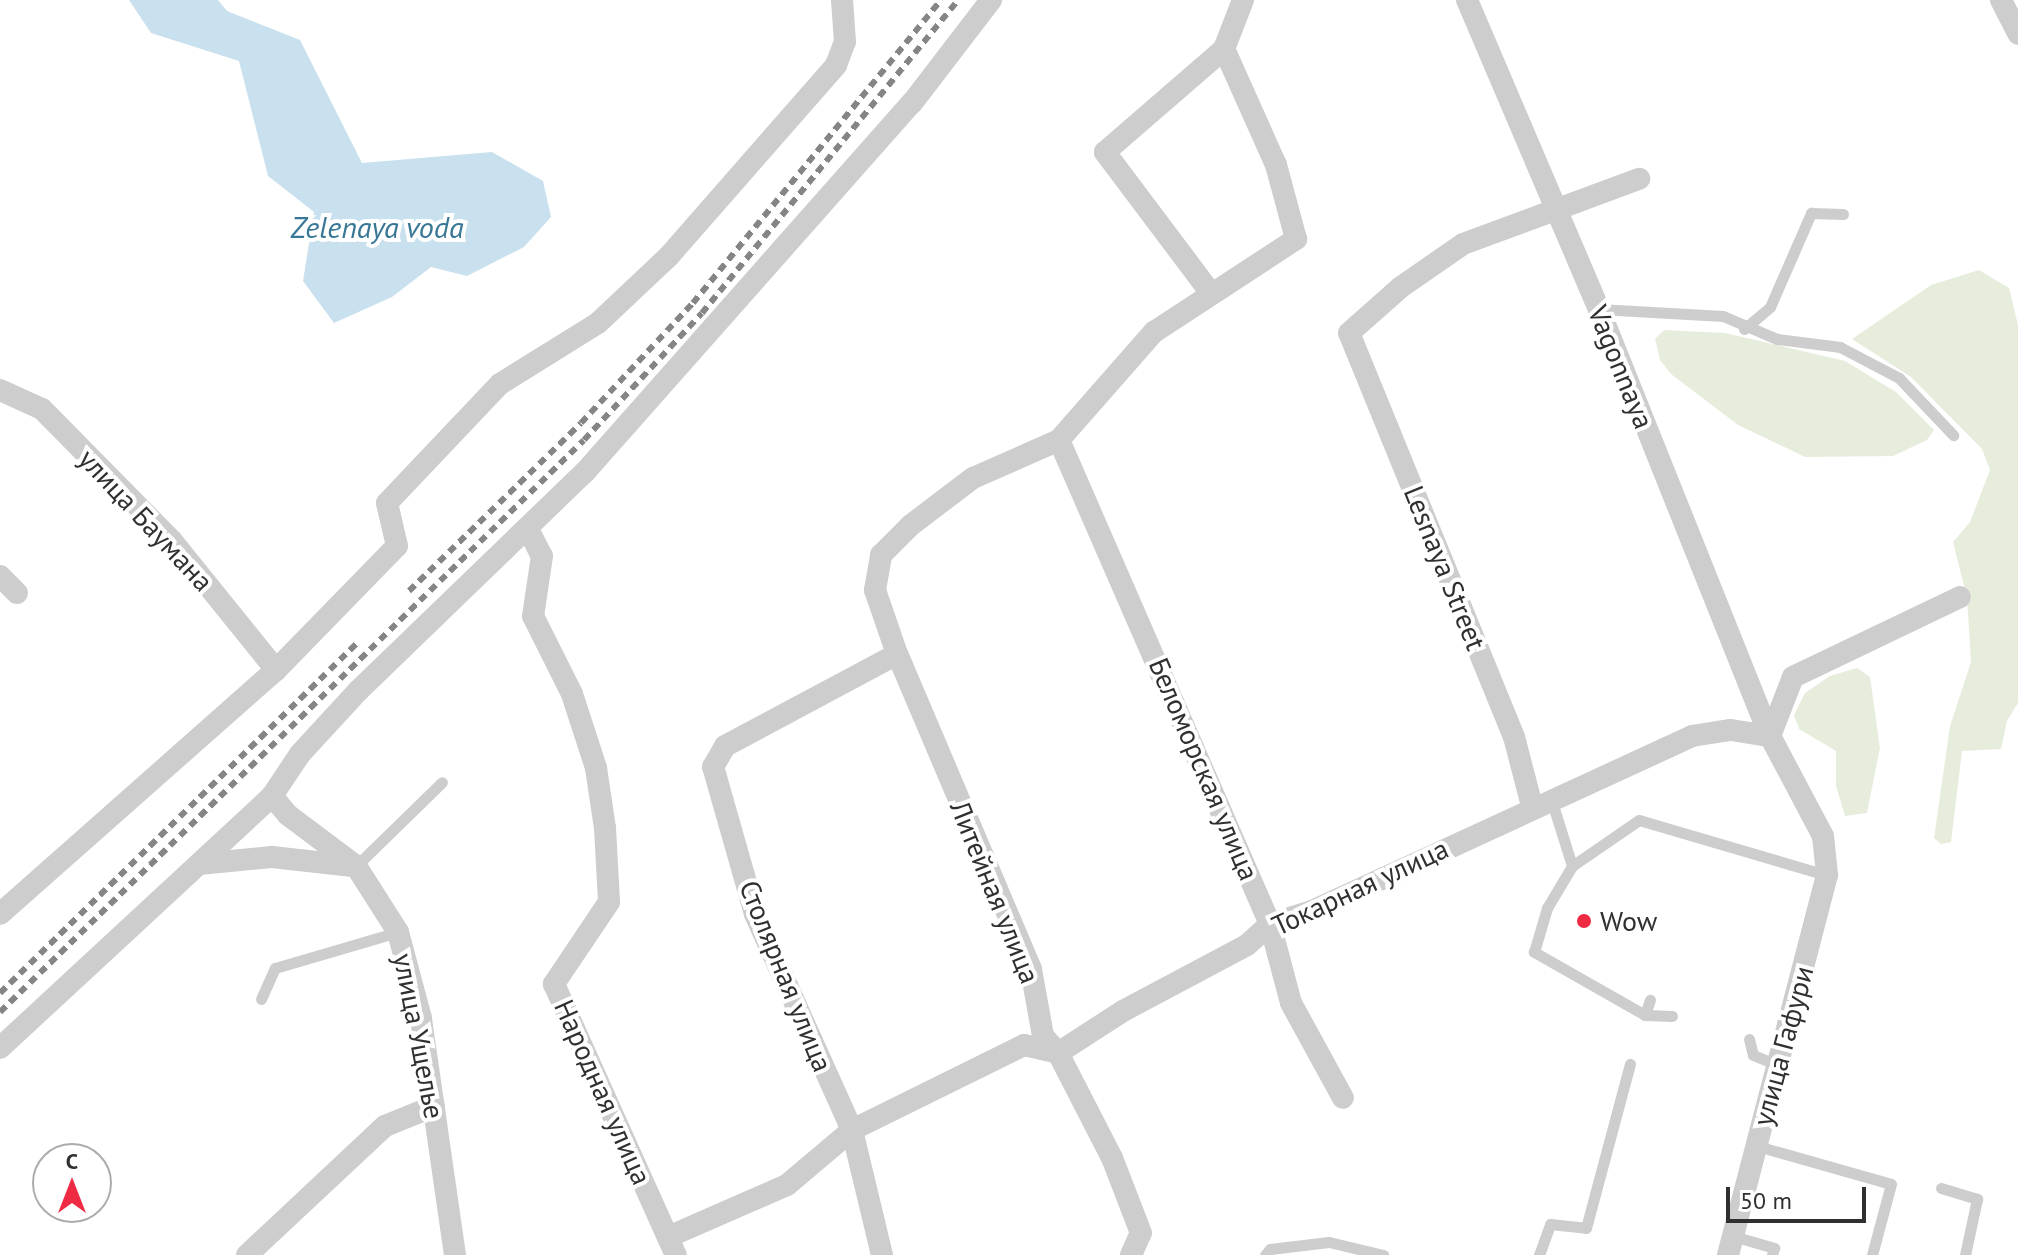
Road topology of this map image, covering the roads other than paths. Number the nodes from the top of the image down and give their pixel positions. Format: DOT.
graph roads {
  1 [pos="842,0"];
  2 [pos="991,0"];
  3 [pos="1243,0"];
  4 [pos="1467,0"];
  5 [pos="2001,0"];
  6 [pos="2018,34"];
  7 [pos="1224,49"];
  8 [pos="1639,179"];
  9 [pos="1557,213"];
  10 [pos="1843,214"];
  11 [pos="1210,292"];
  12 [pos="1599,309"];
  13 [pos="1744,329"];
  14 [pos="0,390"];
  15 [pos="1953,435"];
  16 [pos="1059,440"];
  17 [pos="528,529"];
  18 [pos="0,576"];
  19 [pos="17,593"];
  20 [pos="1960,597"];
  21 [pos="897,654"];
  22 [pos="276,670"];
  23 [pos="1770,736"];
  24 [pos="442,782"];
  25 [pos="272,796"];
  26 [pos="1542,804"];
  27 [pos="1823,836"];
  28 [pos="199,864"];
  29 [pos="356,866"];
  30 [pos="1572,866"];
  31 [pos="1827,875"];
  32 [pos="0,914"];
  33 [pos="1270,924"];
  34 [pos="398,932"];
  35 [pos="261,999"];
  36 [pos="1650,1000"];
  37 [pos="1645,1015"];
  38 [pos="1672,1016"];
  39 [pos="1749,1039"];
  40 [pos="0,1048"];
  41 [pos="1058,1053"];
  42 [pos="1630,1064"];
  43 [pos="1778,1065"];
  44 [pos="1343,1098"];
  45 [pos="434,1106"];
  46 [pos="852,1130"];
  47 [pos="1757,1146"];
  48 [pos="1941,1188"];
  49 [pos="1731,1245"];
  50 [pos="672,1246"];
  51 [pos="247,1255"];
  52 [pos="455,1255"];
  53 [pos="882,1255"];
  54 [pos="1131,1255"];
  55 [pos="1265,1255"];
  56 [pos="1383,1255"];
  57 [pos="1539,1255"];
  58 [pos="1772,1255"];
  59 [pos="1872,1255"];
  60 [pos="1965,1255"];
  1 -- 22 [label="street"];
  2 -- 17 [label="street"];
  3 -- 7 [label="street"];
  4 -- 9 [label="street, Vagonnaya"];
  5 -- 6 [label="street"];
  7 -- 11 [label="street"];
  7 -- 11 [label="street"];
  8 -- 9 [label="street"];
  9 -- 12 [label="street, Vagonnaya"];
  9 -- 26 [label="street, Lesnaya Street"];
  10 -- 13 [label="lane"];
  11 -- 16 [label="street"];
  12 -- 13 [label="lane"];
  12 -- 23 [label="street, Vagonnaya"];
  13 -- 15 [label="lane"];
  14 -- 22 [label="street, улица Баумана"];
  16 -- 21 [label="street, Литейная улица"];
  16 -- 33 [label="street, Беломорская улица"];
  17 -- 25 [label="street"];
  17 -- 50 [label="street, Народная улица"];
  18 -- 19 [label="street"];
  20 -- 23 [label="street"];
  21 -- 41 [label="street, Литейная улица"];
  21 -- 46 [label="street, Столярная улица"];
  22 -- 32 [label="street"];
  23 -- 26 [label="street, Токарная улица"];
  23 -- 27 [label="street, Vagonnaya"];
  24 -- 29 [label="lane"];
  25 -- 28 [label="street"];
  25 -- 29 [label="street, улица Ущелье"];
  26 -- 30 [label="lane"];
  26 -- 33 [label="street, Токарная улица"];
  27 -- 31 [label="street, улица Гафури"];
  28 -- 29 [label="street"];
  28 -- 40 [label="street"];
  29 -- 34 [label="street, улица Ущелье"];
  30 -- 31 [label="lane"];
  30 -- 37 [label="lane"];
  31 -- 43 [label="street, улица Гафури"];
  33 -- 41 [label="street, Токарная улица"];
  33 -- 44 [label="street, Беломорская улица"];
  34 -- 35 [label="lane"];
  34 -- 45 [label="street, улица Ущелье"];
  36 -- 37 [label="lane"];
  37 -- 38 [label="lane"];
  39 -- 43 [label="lane"];
  41 -- 46 [label="street"];
  41 -- 54 [label="street, Литейная улица"];
  42 -- 57 [label="lane"];
  43 -- 47 [label="street, улица Гафури"];
  45 -- 51 [label="street"];
  45 -- 52 [label="street, улица Ущелье"];
  46 -- 50 [label="street"];
  46 -- 53 [label="street, Столярная улица"];
  47 -- 49 [label="street, улица Гафури"];
  47 -- 59 [label="lane"];
  48 -- 60 [label="lane"];
  49 -- 58 [label="lane"];
  55 -- 56 [label="lane"];
}
